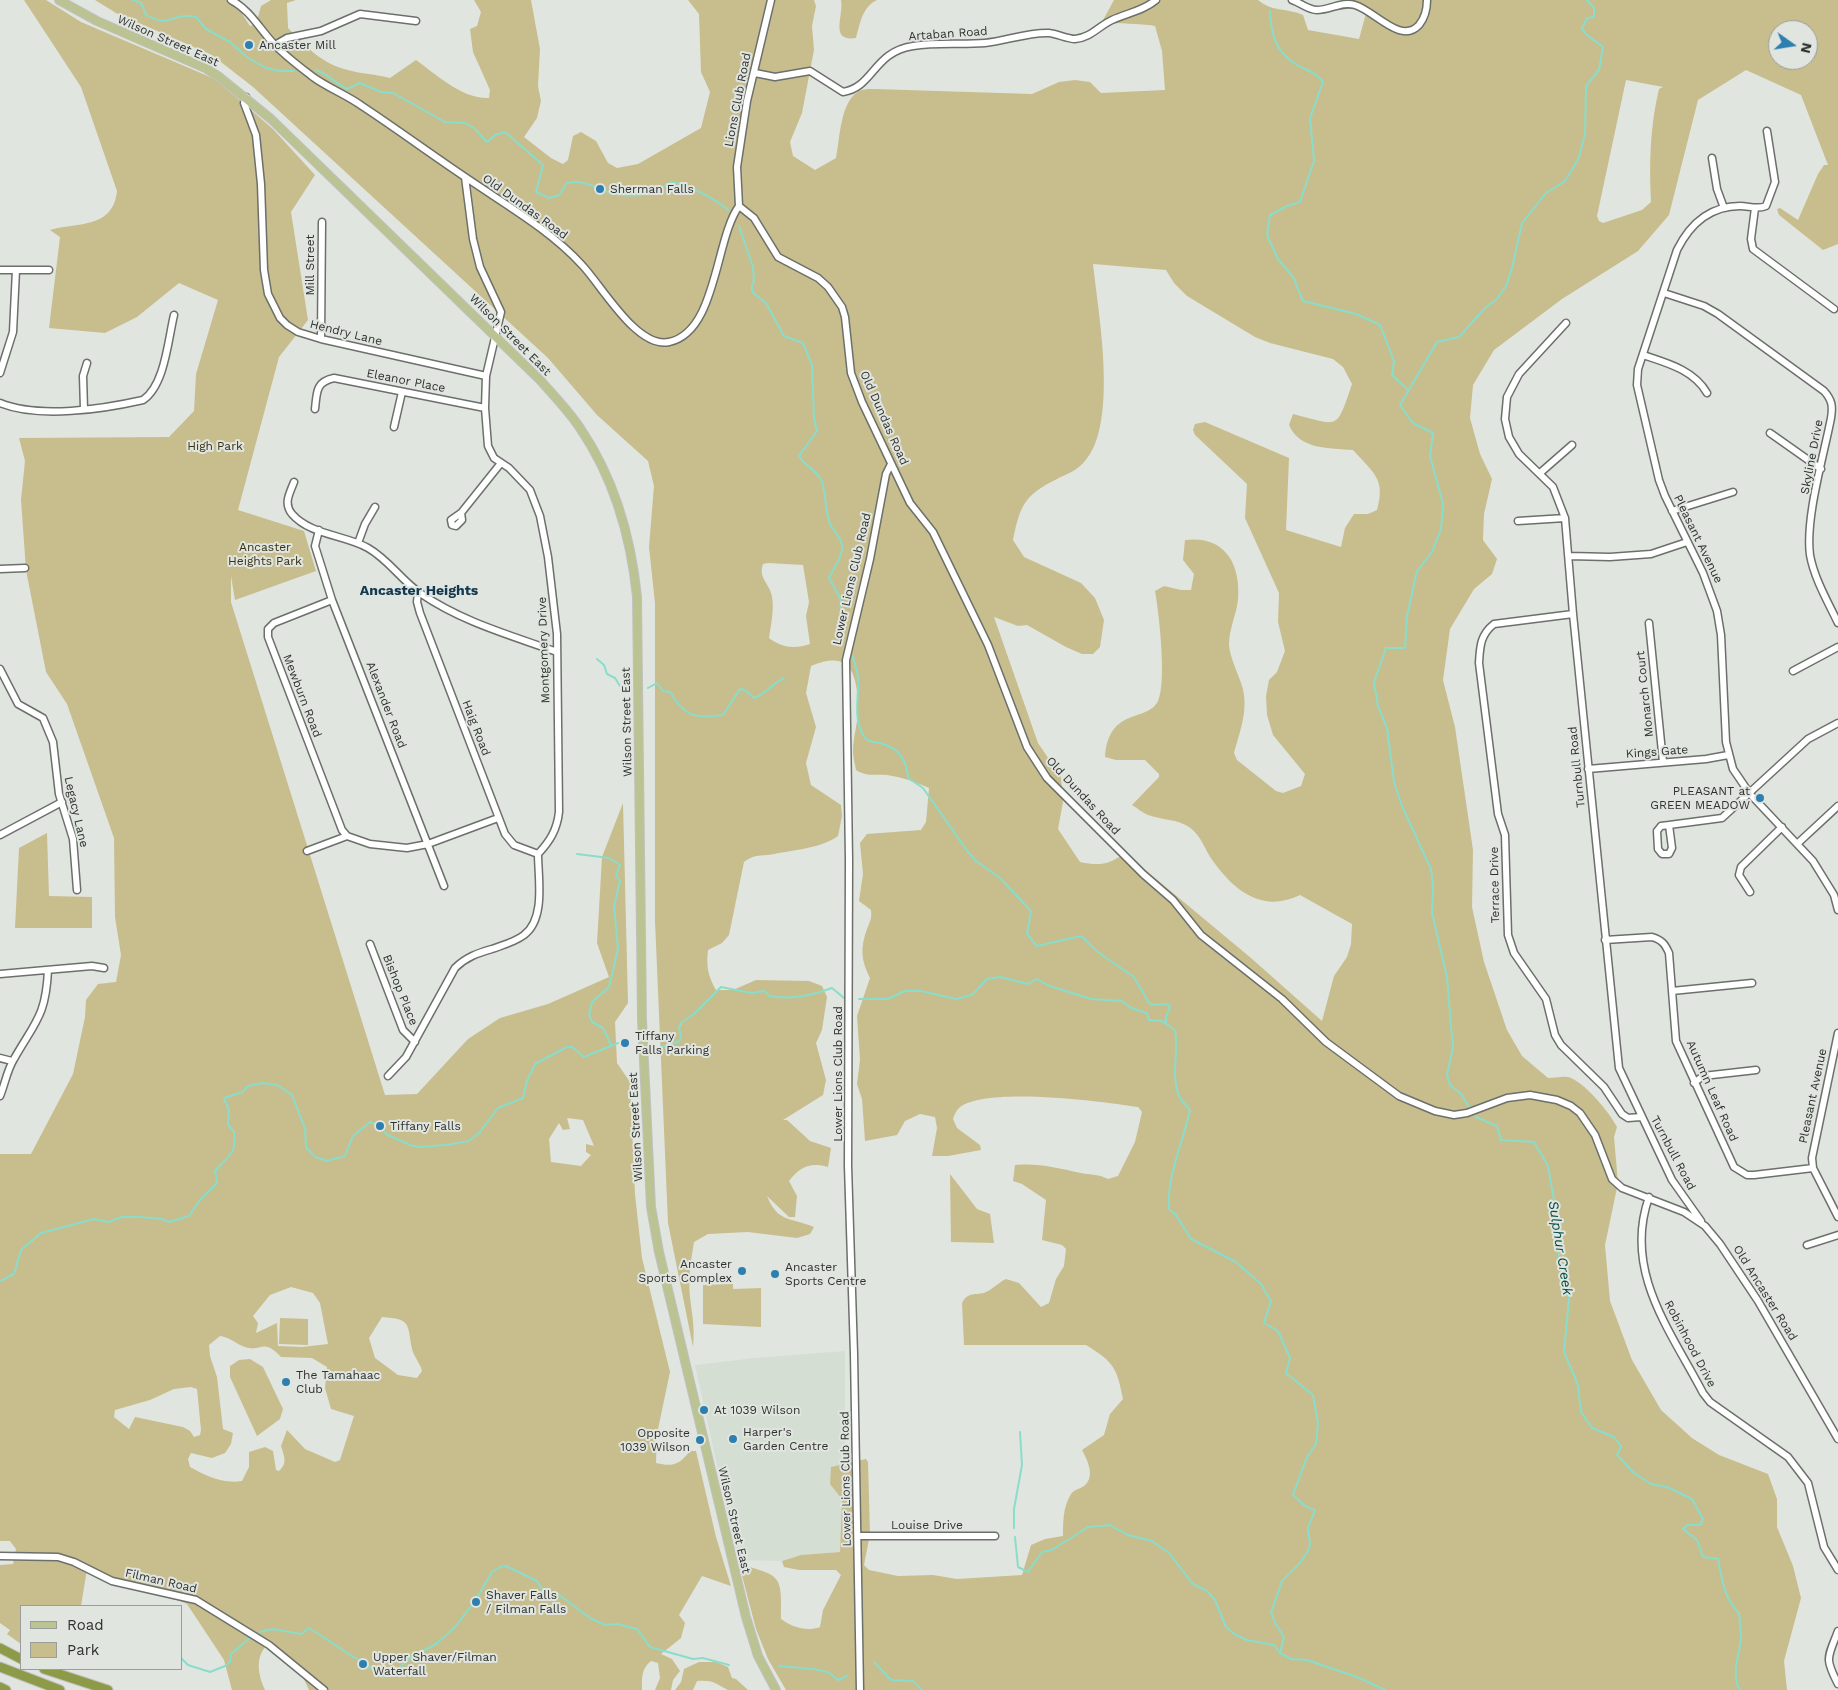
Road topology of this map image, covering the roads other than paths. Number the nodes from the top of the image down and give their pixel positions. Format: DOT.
graph roads {
  1 [pos="60,0"];
  2 [pos="232,0"];
  3 [pos="770,0"];
  4 [pos="1156,0"];
  5 [pos="1292,0"];
  6 [pos="1427,0"];
  7 [pos="416,20"];
  8 [pos="275,45"];
  9 [pos="755,73"];
  10 [pos="246,98"];
  11 [pos="1767,131"];
  12 [pos="1712,158"];
  13 [pos="465,177"];
  14 [pos="1724,208"];
  15 [pos="1758,209"];
  16 [pos="736,211"];
  17 [pos="322,222"];
  18 [pos="0,270"];
  19 [pos="16,270"];
  20 [pos="49,270"];
  21 [pos="1664,293"];
  22 [pos="1834,309"];
  23 [pos="174,315"];
  24 [pos="1566,323"];
  25 [pos="496,336"];
  26 [pos="321,339"];
  27 [pos="1643,355"];
  28 [pos="86,363"];
  29 [pos="0,373"];
  30 [pos="486,376"];
  31 [pos="402,392"];
  32 [pos="1707,393"];
  33 [pos="0,403"];
  34 [pos="485,408"];
  35 [pos="84,409"];
  36 [pos="314,410"];
  37 [pos="394,427"];
  38 [pos="1770,433"];
  39 [pos="1572,445"];
  40 [pos="500,463"];
  41 [pos="892,464"];
  42 [pos="1821,469"];
  43 [pos="1540,473"];
  44 [pos="294,482"];
  45 [pos="1733,492"];
  46 [pos="375,507"];
  47 [pos="1672,511"];
  48 [pos="461,513"];
  49 [pos="1566,518"];
  50 [pos="1518,521"];
  51 [pos="319,530"];
  52 [pos="1687,542"];
  53 [pos="358,543"];
  54 [pos="1569,556"];
  55 [pos="25,568"];
  56 [pos="0,569"];
  57 [pos="418,592"];
  58 [pos="332,600"];
  59 [pos="1573,614"];
  60 [pos="1649,623"];
  61 [pos="1838,623"];
  62 [pos="1838,648"];
  63 [pos="557,652"];
  64 [pos="0,669"];
  65 [pos="1794,671"];
  66 [pos="1838,723"];
  67 [pos="1728,755"];
  68 [pos="1663,762"];
  69 [pos="1588,769"];
  70 [pos="1750,794"];
  71 [pos="62,802"];
  72 [pos="1838,806"];
  73 [pos="498,818"];
  74 [pos="1670,825"];
  75 [pos="1782,827"];
  76 [pos="0,835"];
  77 [pos="347,836"];
  78 [pos="428,844"];
  79 [pos="1797,844"];
  80 [pos="307,851"];
  81 [pos="538,854"];
  82 [pos="444,886"];
  83 [pos="77,890"];
  84 [pos="1750,892"];
  85 [pos="1838,910"];
  86 [pos="1605,940"];
  87 [pos="370,944"];
  88 [pos="104,968"];
  89 [pos="48,970"];
  90 [pos="0,974"];
  91 [pos="1752,983"];
  92 [pos="1672,990"];
  93 [pos="1838,1034"];
  94 [pos="415,1042"];
  95 [pos="0,1058"];
  96 [pos="12,1061"];
  97 [pos="1756,1070"];
  98 [pos="388,1076"];
  99 [pos="1694,1083"];
  100 [pos="0,1096"];
  101 [pos="1482,1107"];
  102 [pos="1641,1117"];
  103 [pos="1813,1168"];
  104 [pos="1648,1197"];
  105 [pos="1838,1217"];
  106 [pos="1705,1226"];
  107 [pos="1838,1235"];
  108 [pos="1807,1245"];
  109 [pos="1838,1439"];
  110 [pos="858,1536"];
  111 [pos="995,1536"];
  112 [pos="0,1556"];
  113 [pos="1838,1570"];
  114 [pos="1838,1631"];
  115 [pos="0,1648"];
  116 [pos="20,1658"];
  117 [pos="0,1667"];
  118 [pos="47,1670"];
  119 [pos="1838,1684"];
  120 [pos="0,1687"];
  121 [pos="6,1690"];
  122 [pos="60,1690"];
  123 [pos="108,1690"];
  124 [pos="324,1690"];
  125 [pos="776,1690"];
  126 [pos="860,1690"];
  1 -- 10 [label="main road, Wilson Street East"];
  2 -- 8 [label="street, Old Dundas Road"];
  3 -- 9 [label="street, Lions Club Road"];
  4 -- 9 [label="street, Artaban Road"];
  5 -- 6 [label="street"];
  7 -- 8 [label="street"];
  8 -- 13 [label="street, Old Dundas Road"];
  9 -- 16 [label="street, Lions Club Road"];
  10 -- 25 [label="main road, Wilson Street East"];
  10 -- 26 [label="street, Hendry Lane"];
  11 -- 15 [label="street"];
  12 -- 14 [label="street"];
  13 -- 16 [label="street, Old Dundas Road"];
  13 -- 25 [label="street, Montgomery Drive"];
  14 -- 15 [label="street, Pleasant Avenue"];
  14 -- 21 [label="street, Pleasant Avenue"];
  15 -- 22 [label="street"];
  16 -- 41 [label="street, Old Dundas Road"];
  17 -- 26 [label="street, Mill Street"];
  18 -- 19 [label="street"];
  19 -- 20 [label="street"];
  19 -- 29 [label="street"];
  21 -- 27 [label="street, Pleasant Avenue"];
  21 -- 42 [label="street, Skyline Drive"];
  23 -- 35 [label="street"];
  24 -- 43 [label="street, Turnbull Road"];
  25 -- 30 [label="street, Montgomery Drive"];
  25 -- 125 [label="main road, Wilson Street East"];
  26 -- 30 [label="street, Hendry Lane"];
  27 -- 32 [label="street"];
  27 -- 47 [label="street, Pleasant Avenue"];
  28 -- 35 [label="street"];
  30 -- 34 [label="street, Montgomery Drive"];
  31 -- 34 [label="street, Eleanor Place"];
  31 -- 36 [label="street, Eleanor Place"];
  31 -- 37 [label="street"];
  33 -- 35 [label="street"];
  34 -- 40 [label="street, Montgomery Drive"];
  38 -- 42 [label="street"];
  39 -- 43 [label="street"];
  40 -- 48 [label="street"];
  40 -- 63 [label="street, Montgomery Drive"];
  41 -- 101 [label="street, Old Dundas Road"];
  41 -- 110 [label="street, Lower Lions Club Road"];
  42 -- 61 [label="street, Skyline Drive"];
  43 -- 49 [label="street, Turnbull Road"];
  44 -- 51 [label="street"];
  45 -- 47 [label="street"];
  46 -- 53 [label="street"];
  47 -- 52 [label="street, Pleasant Avenue"];
  49 -- 50 [label="street"];
  49 -- 54 [label="street, Turnbull Road"];
  51 -- 53 [label="street"];
  51 -- 58 [label="street, Alexander Road"];
  52 -- 54 [label="street"];
  52 -- 67 [label="street, Pleasant Avenue"];
  53 -- 57 [label="street"];
  54 -- 59 [label="street, Turnbull Road"];
  55 -- 56 [label="street"];
  57 -- 63 [label="street"];
  57 -- 73 [label="street, Haig Road"];
  58 -- 77 [label="street, Mewburn Road"];
  58 -- 78 [label="street, Alexander Road"];
  59 -- 69 [label="street, Turnbull Road"];
  59 -- 102 [label="street, Terrace Drive"];
  60 -- 68 [label="street, Monarch Court"];
  62 -- 65 [label="street"];
  63 -- 81 [label="street, Montgomery Drive"];
  64 -- 71 [label="street, Legacy Lane"];
  66 -- 70 [label="street"];
  67 -- 68 [label="street, Kings Gate"];
  67 -- 70 [label="street, Pleasant Avenue"];
  68 -- 69 [label="street, Kings Gate"];
  69 -- 86 [label="street, Turnbull Road"];
  70 -- 74 [label="street"];
  70 -- 75 [label="street, Pleasant Avenue"];
  71 -- 76 [label="street"];
  71 -- 83 [label="street, Legacy Lane"];
  72 -- 79 [label="street"];
  73 -- 78 [label="street"];
  73 -- 81 [label="street, Haig Road"];
  75 -- 79 [label="street, Pleasant Avenue"];
  75 -- 84 [label="street"];
  77 -- 78 [label="street"];
  77 -- 80 [label="street"];
  78 -- 82 [label="street, Alexander Road"];
  79 -- 85 [label="street, Pleasant Avenue"];
  81 -- 94 [label="street"];
  86 -- 92 [label="street, Autumn Leaf Road"];
  86 -- 102 [label="street, Turnbull Road"];
  87 -- 94 [label="street, Bishop Place"];
  88 -- 89 [label="street"];
  89 -- 90 [label="street"];
  89 -- 96 [label="street"];
  91 -- 92 [label="street"];
  92 -- 99 [label="street, Autumn Leaf Road"];
  93 -- 103 [label="street, Pleasant Avenue"];
  94 -- 98 [label="street"];
  95 -- 96 [label="street"];
  96 -- 100 [label="street"];
  97 -- 99 [label="street"];
  99 -- 103 [label="street, Autumn Leaf Road"];
  101 -- 104 [label="street, Old Ancaster Road"];
  102 -- 106 [label="street, Turnbull Road"];
  103 -- 105 [label="street, Pleasant Avenue"];
  104 -- 106 [label="street, Old Ancaster Road"];
  104 -- 113 [label="street, Robinhood Drive"];
  106 -- 109 [label="street, Old Ancaster Road"];
  107 -- 108 [label="street"];
  110 -- 111 [label="street, Louise Drive"];
  110 -- 126 [label="street, Lower Lions Club Road"];
  112 -- 124 [label="street, Filman Road"];
  114 -- 119 [label="street"];
  115 -- 116 [label="highway"];
  117 -- 122 [label="highway"];
  118 -- 123 [label="highway"];
  120 -- 121 [label="highway"];
}
